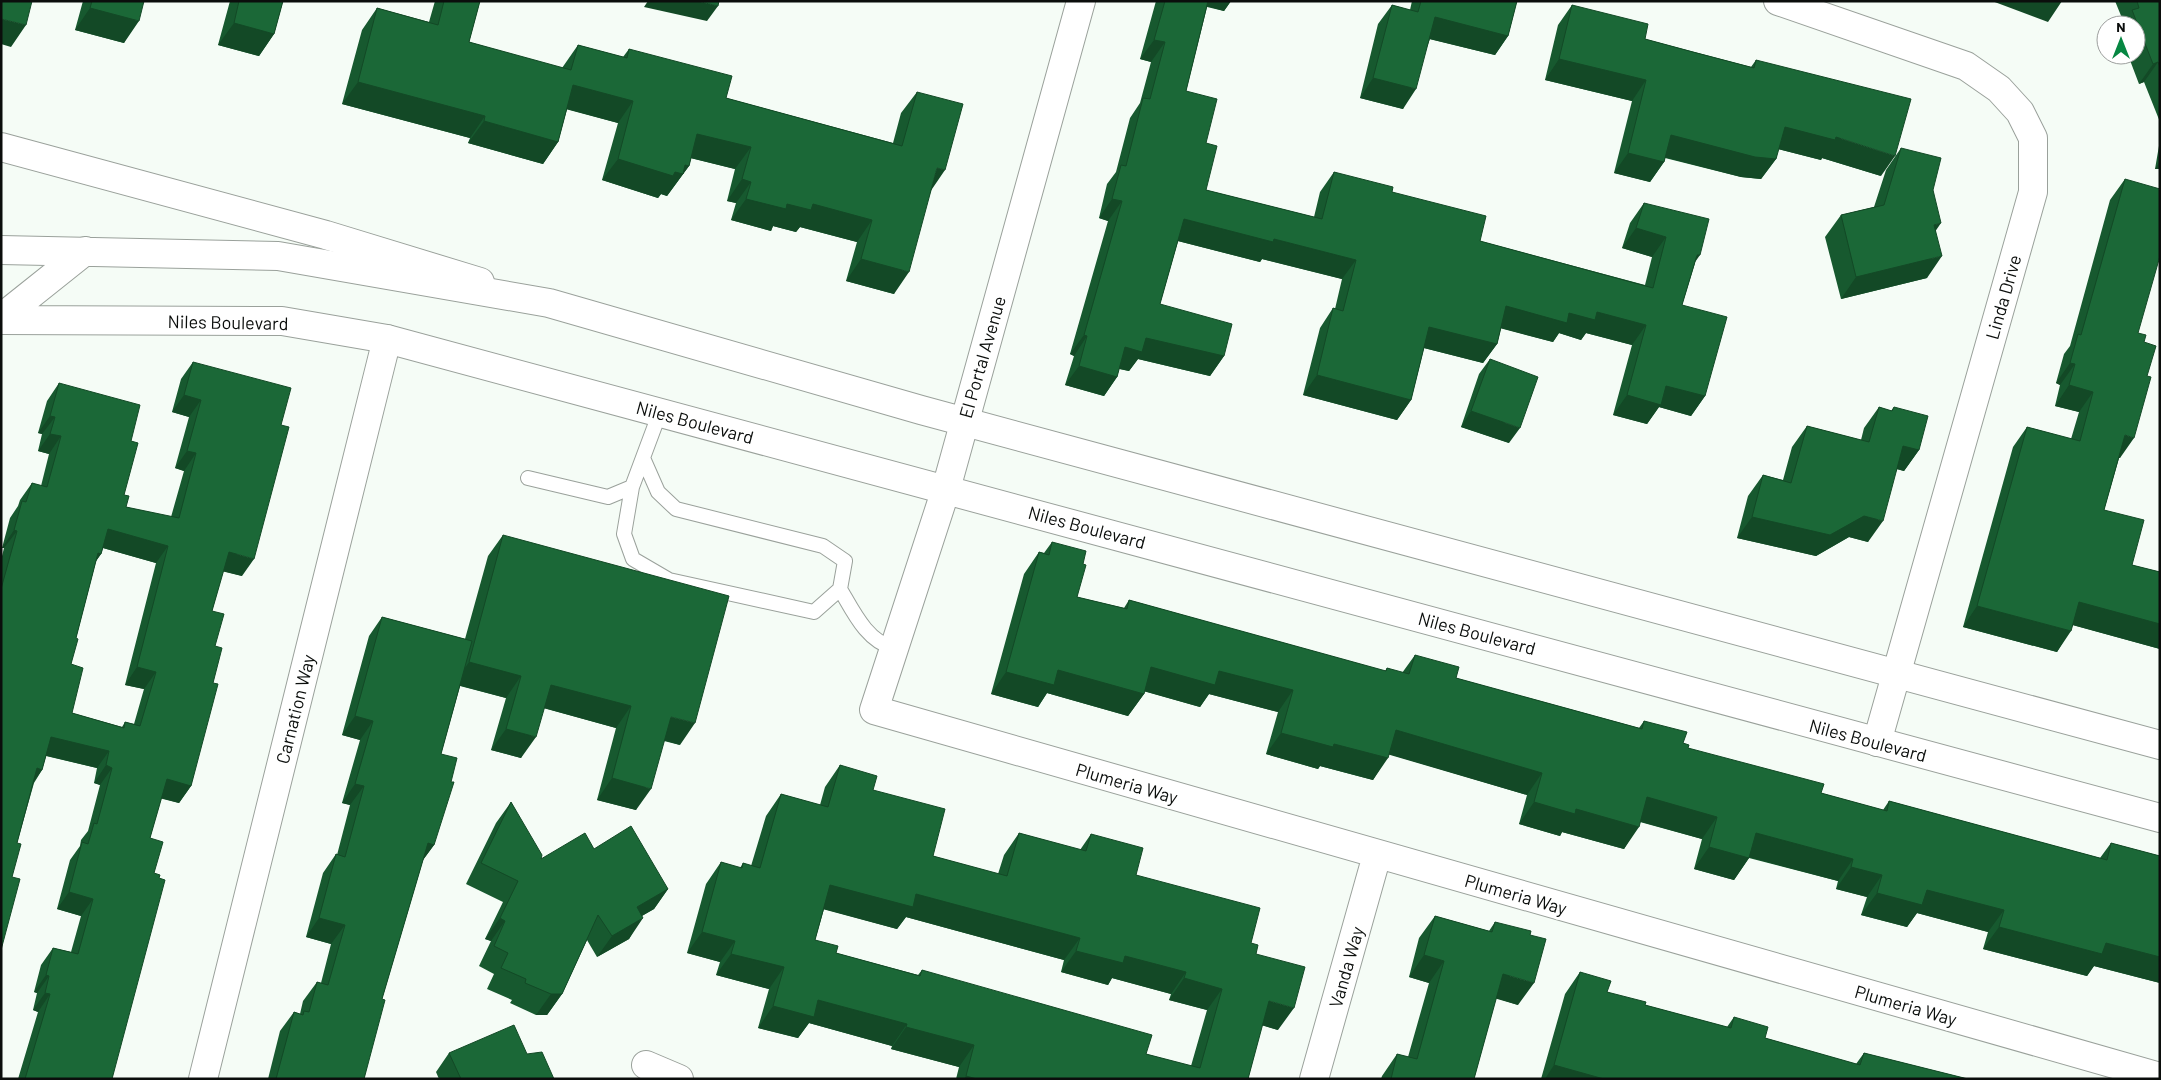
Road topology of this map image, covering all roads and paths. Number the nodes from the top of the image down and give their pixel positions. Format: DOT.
graph roads {
  1 [pos="1082,1"];
  2 [pos="1778,1"];
  3 [pos="1,147"];
  4 [pos="1,250"];
  5 [pos="85,251"];
  6 [pos="549,303"];
  7 [pos="1,319"];
  8 [pos="387,339"];
  9 [pos="660,412"];
  10 [pos="965,421"];
  11 [pos="643,458"];
  12 [pos="528,478"];
  13 [pos="632,487"];
  14 [pos="946,488"];
  15 [pos="840,589"];
  16 [pos="894,648"];
  17 [pos="1897,674"];
  18 [pos="874,710"];
  19 [pos="1878,742"];
  20 [pos="2160,745"];
  21 [pos="2160,818"];
  22 [pos="1377,855"];
  23 [pos="646,1065"];
  24 [pos="2160,1077"];
  25 [pos="204,1079"];
  26 [pos="679,1079"];
  27 [pos="1314,1079"];
  1 -- 10 [label="street, El Portal Avenue"];
  2 -- 17 [label="street, Linda Drive"];
  3 -- 6 [label="street"];
  4 -- 5 [label="street"];
  5 -- 6 [label="street"];
  5 -- 7 [label="street"];
  6 -- 10 [label="street"];
  7 -- 8 [label="street, Niles Boulevard"];
  8 -- 9 [label="street, Niles Boulevard"];
  8 -- 25 [label="street, Carnation Way"];
  9 -- 11 [label="lane"];
  9 -- 14 [label="street, Niles Boulevard"];
  10 -- 14 [label="street, El Portal Avenue"];
  10 -- 17 [label="street"];
  11 -- 13 [label="lane"];
  11 -- 15 [label="lane"];
  12 -- 13 [label="lane"];
  13 -- 15 [label="lane"];
  14 -- 16 [label="street, El Portal Avenue"];
  14 -- 19 [label="street, Niles Boulevard"];
  15 -- 16 [label="lane"];
  16 -- 18 [label="street, El Portal Avenue"];
  17 -- 19 [label="street, Linda Drive"];
  17 -- 20 [label="street"];
  18 -- 22 [label="street, Plumeria Way"];
  19 -- 21 [label="street, Niles Boulevard"];
  22 -- 24 [label="street, Plumeria Way"];
  22 -- 27 [label="street, Vanda Way"];
  23 -- 26 [label="street"];
}
